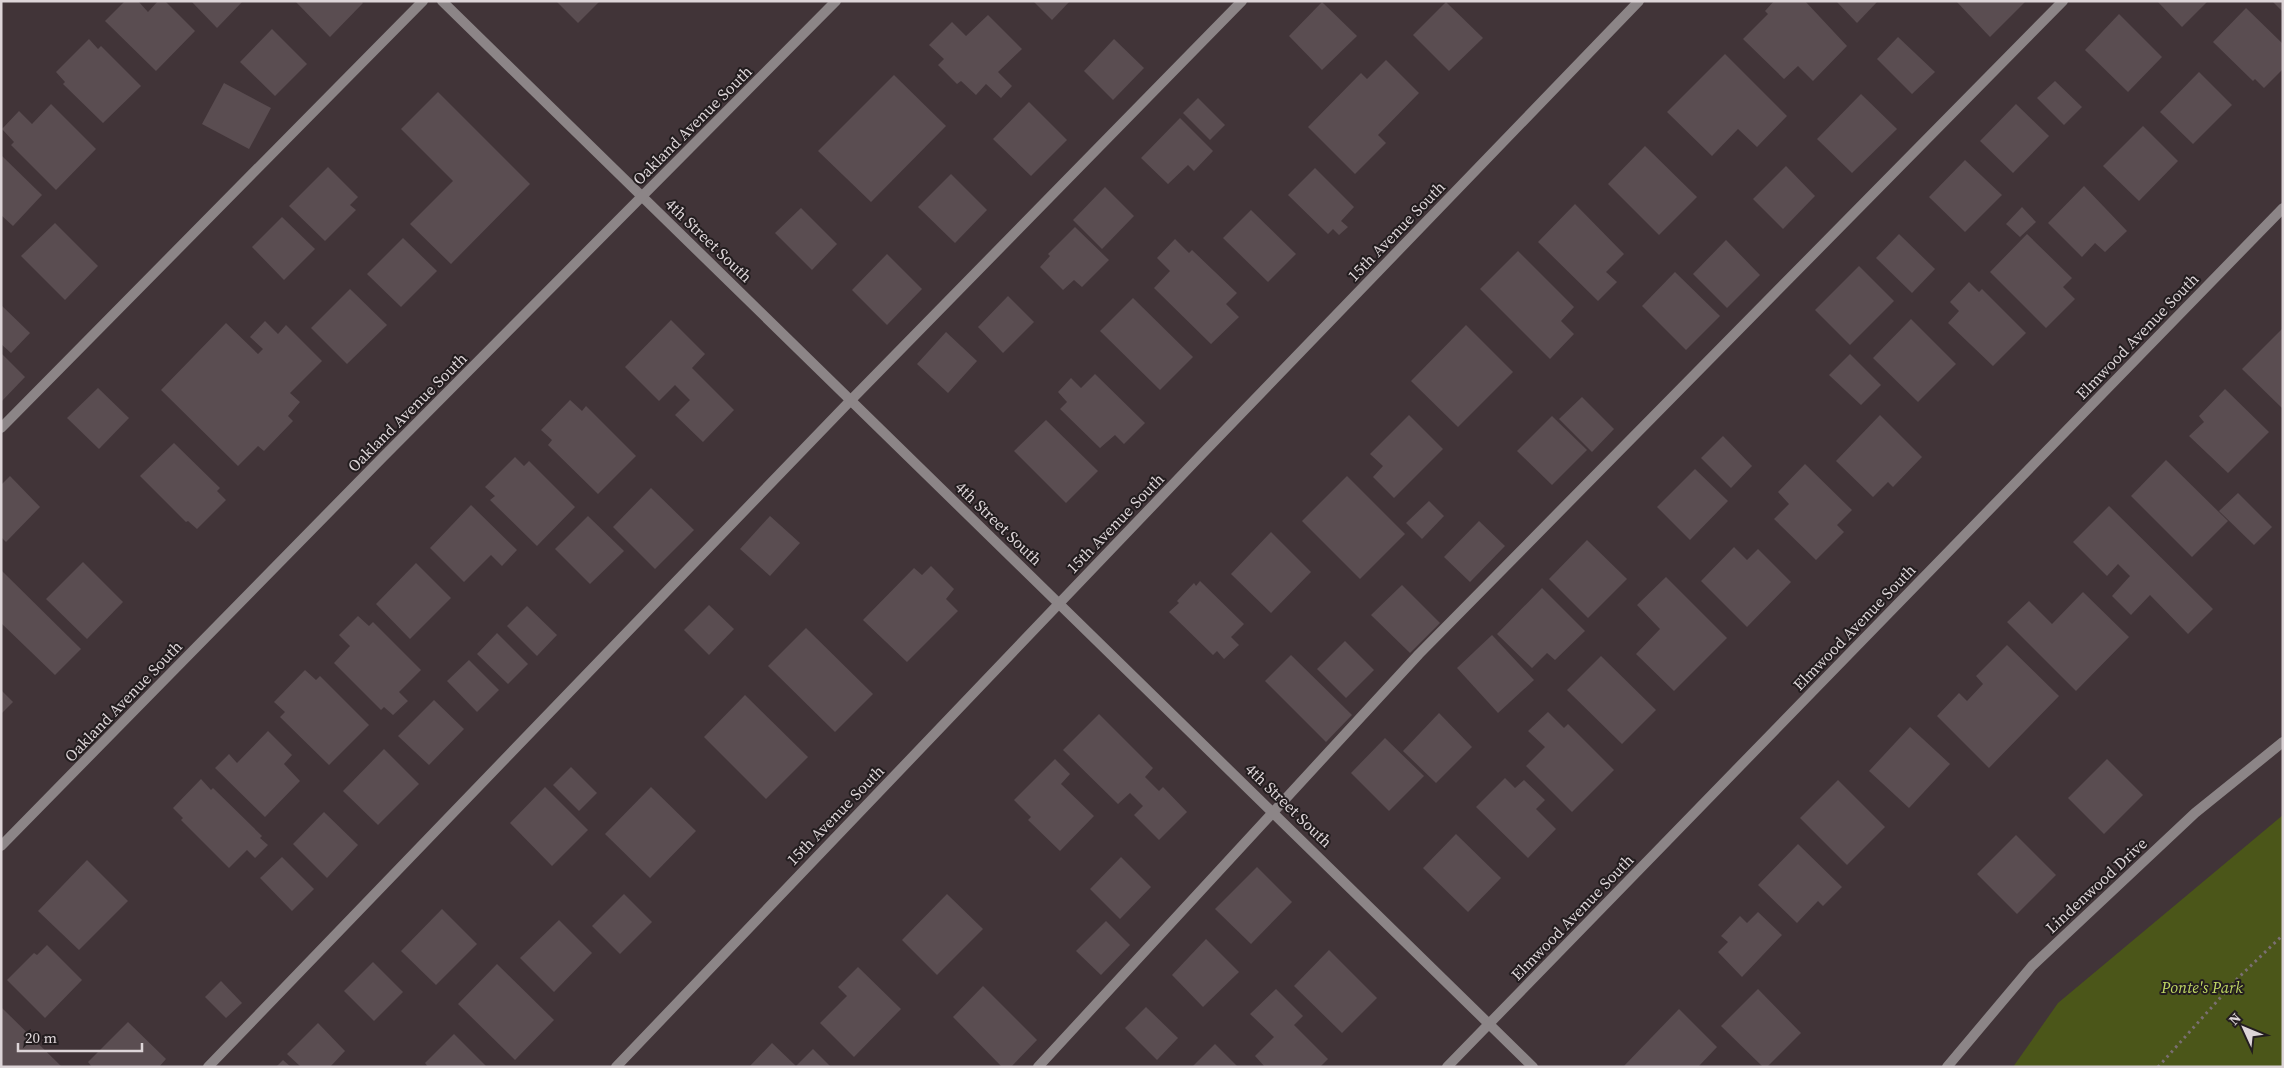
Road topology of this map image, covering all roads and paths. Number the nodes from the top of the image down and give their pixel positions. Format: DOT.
graph roads {
  1 [pos="423,1"];
  2 [pos="442,1"];
  3 [pos="836,1"];
  4 [pos="1242,1"];
  5 [pos="1639,1"];
  6 [pos="2063,1"];
  7 [pos="642,196"];
  8 [pos="2283,208"];
  9 [pos="851,400"];
  10 [pos="1,428"];
  11 [pos="1060,603"];
  12 [pos="2283,742"];
  13 [pos="1274,812"];
  14 [pos="1,846"];
  15 [pos="2283,934"];
  16 [pos="1490,1023"];
  17 [pos="208,1067"];
  18 [pos="616,1067"];
  19 [pos="1038,1067"];
  20 [pos="1447,1067"];
  21 [pos="1534,1067"];
  22 [pos="1947,1067"];
  23 [pos="2158,1067"];
  1 -- 10 [label="street"];
  2 -- 7 [label="street, 4th Street South"];
  3 -- 7 [label="street, Oakland Avenue South"];
  4 -- 9 [label="street"];
  5 -- 11 [label="street, 15th Avenue South"];
  6 -- 13 [label="street"];
  7 -- 9 [label="street, 4th Street South"];
  7 -- 14 [label="street, Oakland Avenue South"];
  8 -- 16 [label="street, Elmwood Avenue South"];
  9 -- 11 [label="street, 4th Street South"];
  9 -- 17 [label="street"];
  11 -- 13 [label="street, 4th Street South"];
  11 -- 18 [label="street, 15th Avenue South"];
  12 -- 22 [label="street, Lindenwood Drive"];
  13 -- 16 [label="street, 4th Street South"];
  13 -- 19 [label="street"];
  15 -- 23 [label="path"];
  16 -- 20 [label="street, Elmwood Avenue South"];
  16 -- 21 [label="street, 4th Street South"];
}
